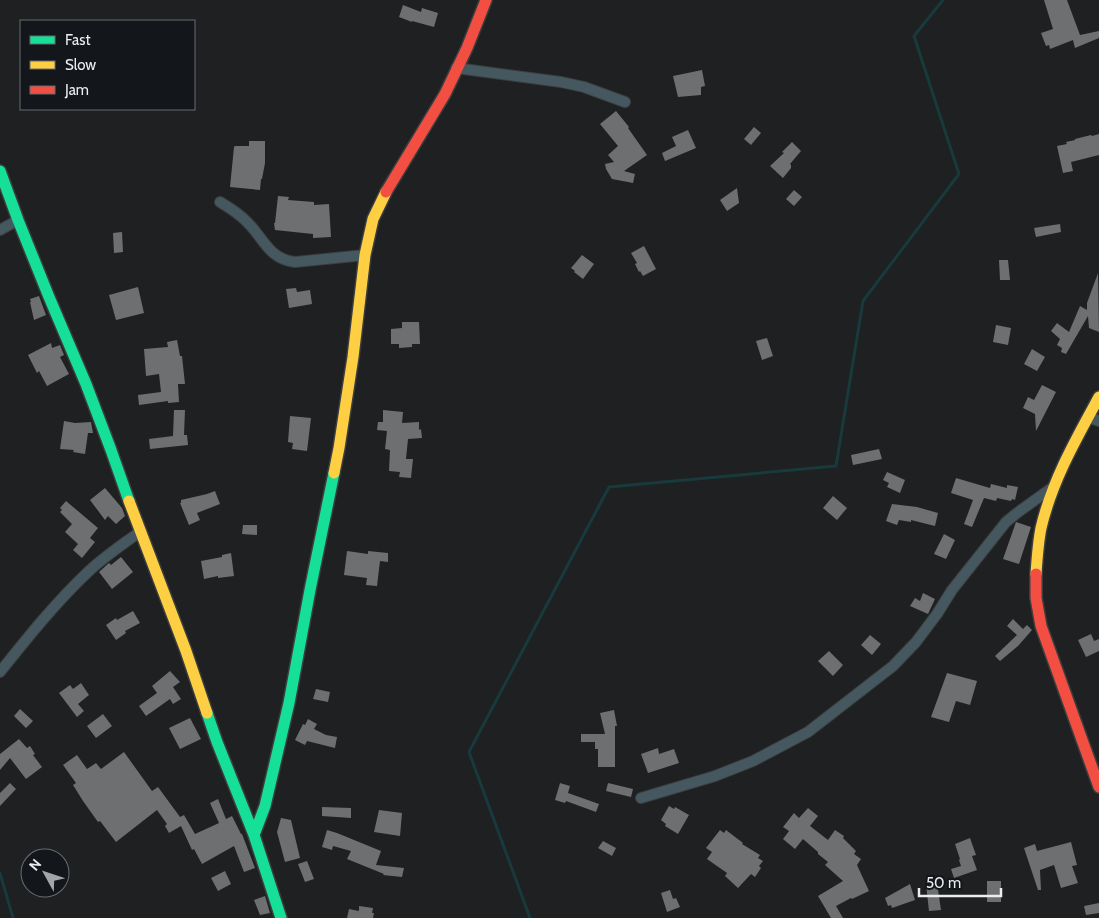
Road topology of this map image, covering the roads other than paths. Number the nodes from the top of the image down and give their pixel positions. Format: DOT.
graph roads {
  1 [pos="486,0"];
  2 [pos="456,68"];
  3 [pos="625,102"];
  4 [pos="0,171"];
  5 [pos="220,202"];
  6 [pos="18,220"];
  7 [pos="0,230"];
  8 [pos="365,255"];
  9 [pos="1099,397"];
  10 [pos="1088,417"];
  11 [pos="1099,421"];
  12 [pos="1053,487"];
  13 [pos="141,531"];
  14 [pos="0,672"];
  15 [pos="1099,787"];
  16 [pos="641,798"];
  17 [pos="254,835"];
  18 [pos="281,918"];
  1 -- 2 [label="street"];
  2 -- 3 [label="street"];
  2 -- 8 [label="street"];
  4 -- 6 [label="street"];
  5 -- 8 [label="street"];
  6 -- 7 [label="street"];
  6 -- 13 [label="street"];
  8 -- 17 [label="street"];
  9 -- 10 [label="street"];
  10 -- 11 [label="street"];
  10 -- 12 [label="street"];
  12 -- 15 [label="street"];
  12 -- 16 [label="street"];
  13 -- 14 [label="street"];
  13 -- 17 [label="street"];
  17 -- 18 [label="street"];
}
